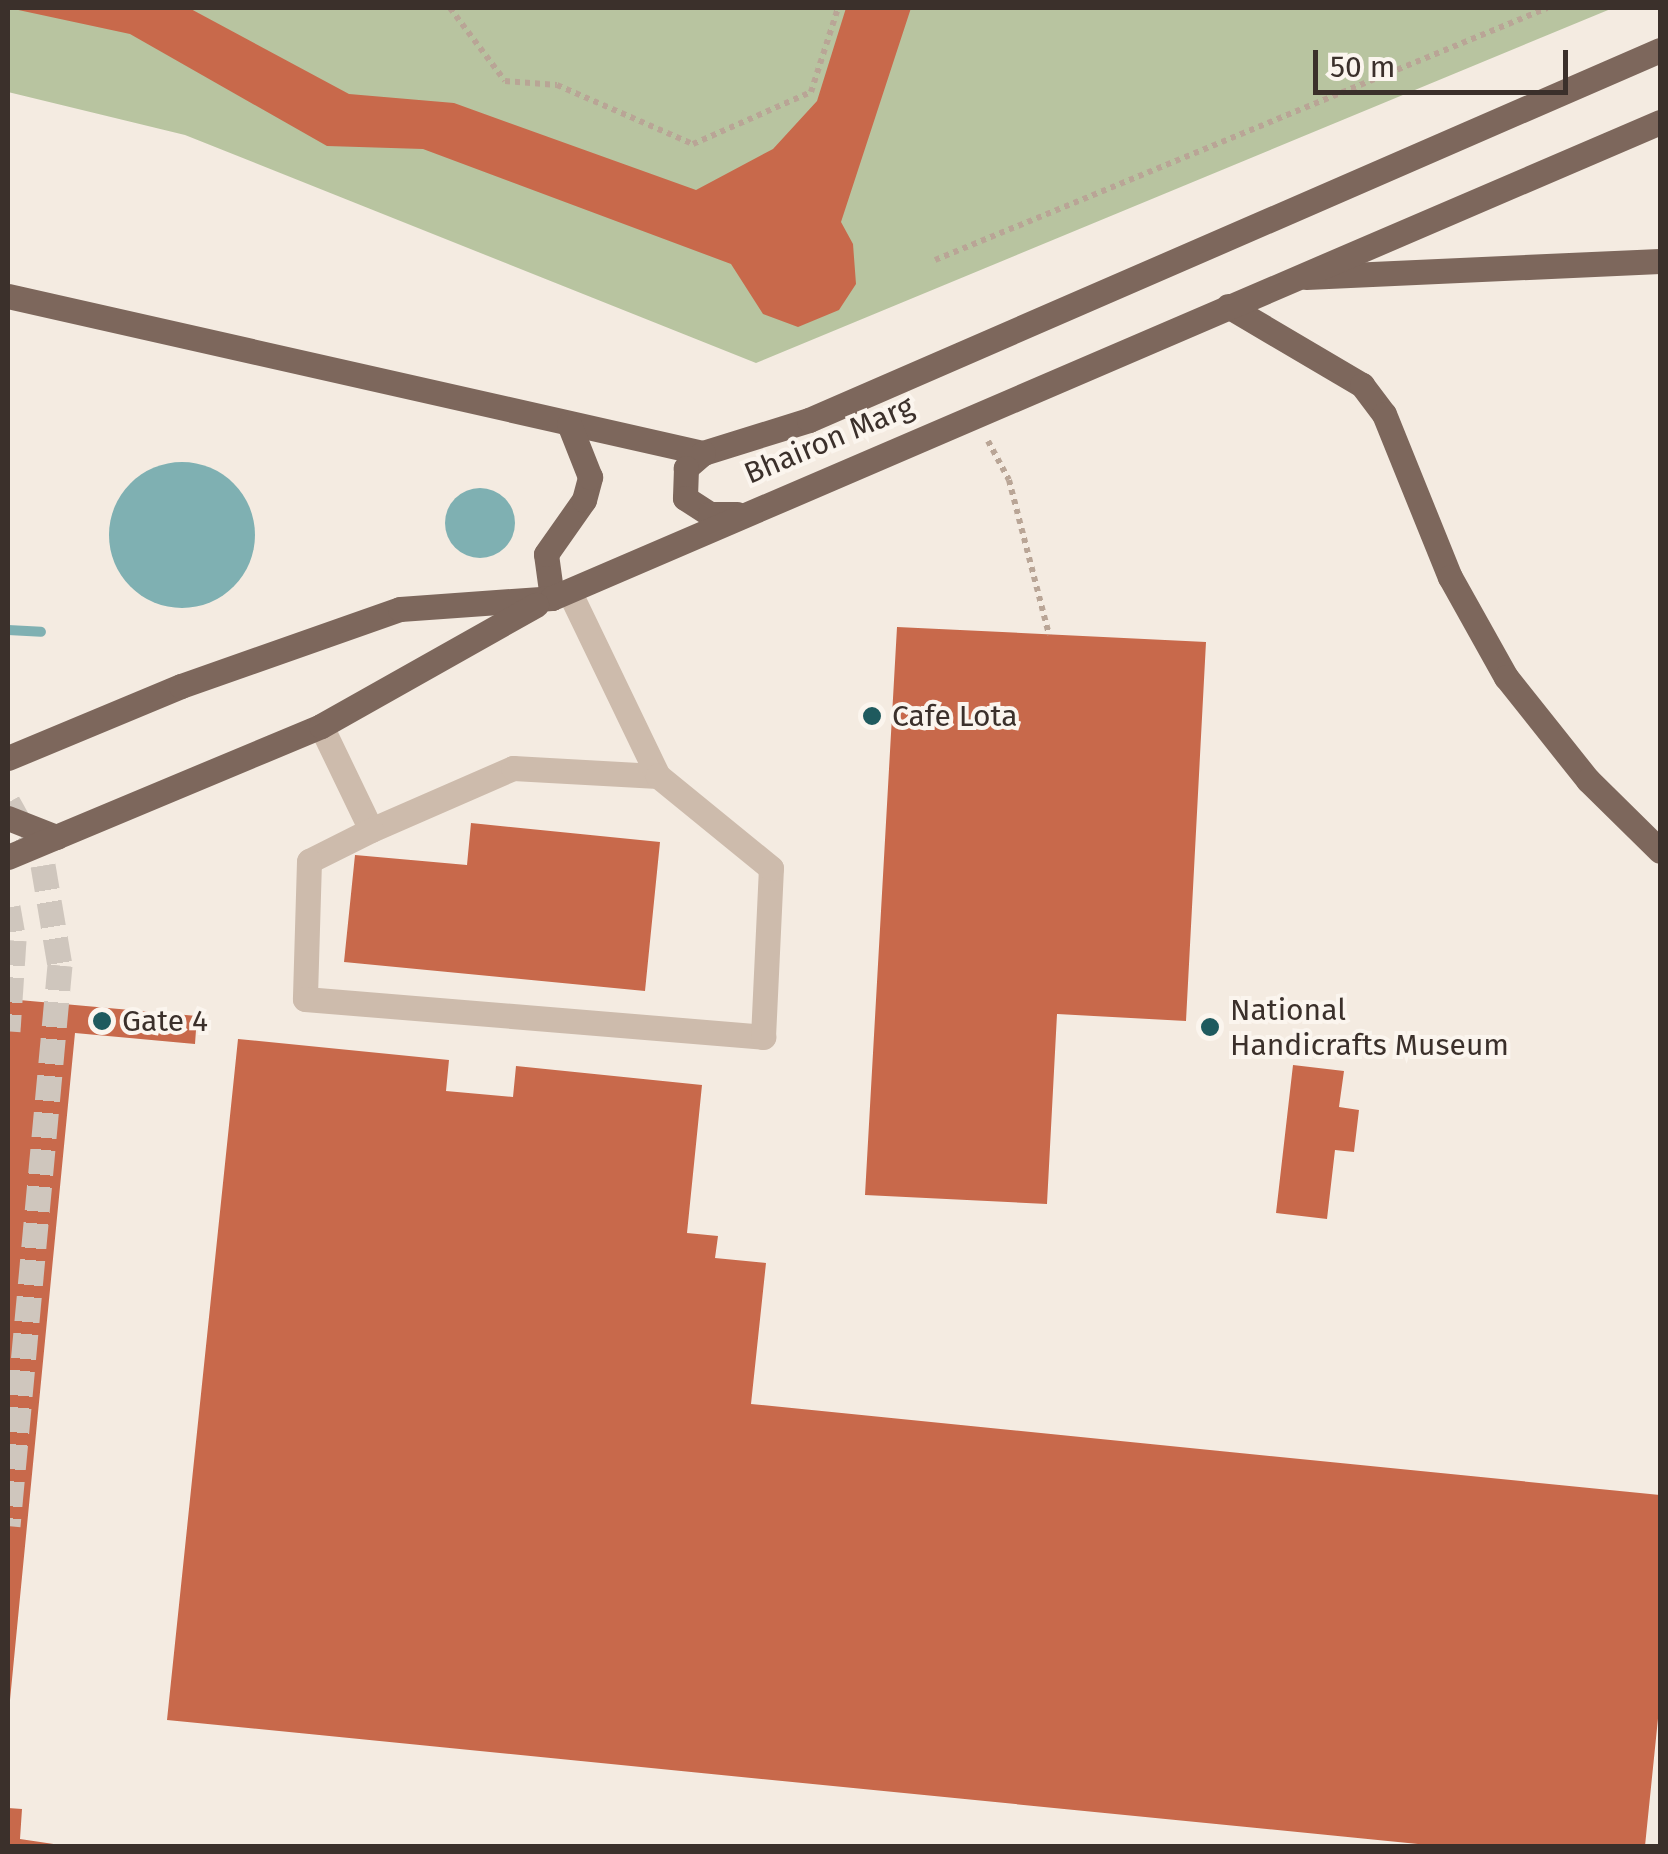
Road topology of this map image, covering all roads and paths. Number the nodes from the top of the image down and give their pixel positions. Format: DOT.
graph roads {
  1 [pos="450,8"];
  2 [pos="838,8"];
  3 [pos="1547,8"];
  4 [pos="1660,50"];
  5 [pos="1660,122"];
  6 [pos="936,260"];
  7 [pos="1660,260"];
  8 [pos="1288,278"];
  9 [pos="8,296"];
  10 [pos="1228,306"];
  11 [pos="974,414"];
  12 [pos="569,424"];
  13 [pos="703,453"];
  14 [pos="737,514"];
  15 [pos="554,597"];
  16 [pos="1049,634"];
  17 [pos="322,726"];
  18 [pos="8,758"];
  19 [pos="658,776"];
  20 [pos="8,818"];
  21 [pos="372,830"];
  22 [pos="56,838"];
  23 [pos="1660,851"];
  24 [pos="8,857"];
  1 -- 2 [label="path"];
  3 -- 6 [label="path"];
  4 -- 13 [label="main road, Bhairon Marg"];
  5 -- 8 [label="main road, Bhairon Marg"];
  7 -- 8 [label="main road"];
  8 -- 10 [label="main road, Bhairon Marg"];
  9 -- 12 [label="main road, Bhairon Marg"];
  10 -- 11 [label="main road, Bhairon Marg"];
  10 -- 23 [label="main road"];
  11 -- 14 [label="main road, Bhairon Marg"];
  11 -- 16 [label="path"];
  12 -- 13 [label="main road, Bhairon Marg"];
  12 -- 15 [label="main road"];
  13 -- 14 [label="main road"];
  14 -- 15 [label="main road, Bhairon Marg"];
  15 -- 17 [label="main road"];
  15 -- 18 [label="main road, Bhairon Marg"];
  15 -- 19 [label="lane"];
  17 -- 21 [label="lane"];
  17 -- 22 [label="main road"];
  19 -- 21 [label="lane"];
  19 -- 21 [label="lane"];
  20 -- 22 [label="main road"];
  22 -- 24 [label="main road"];
}
